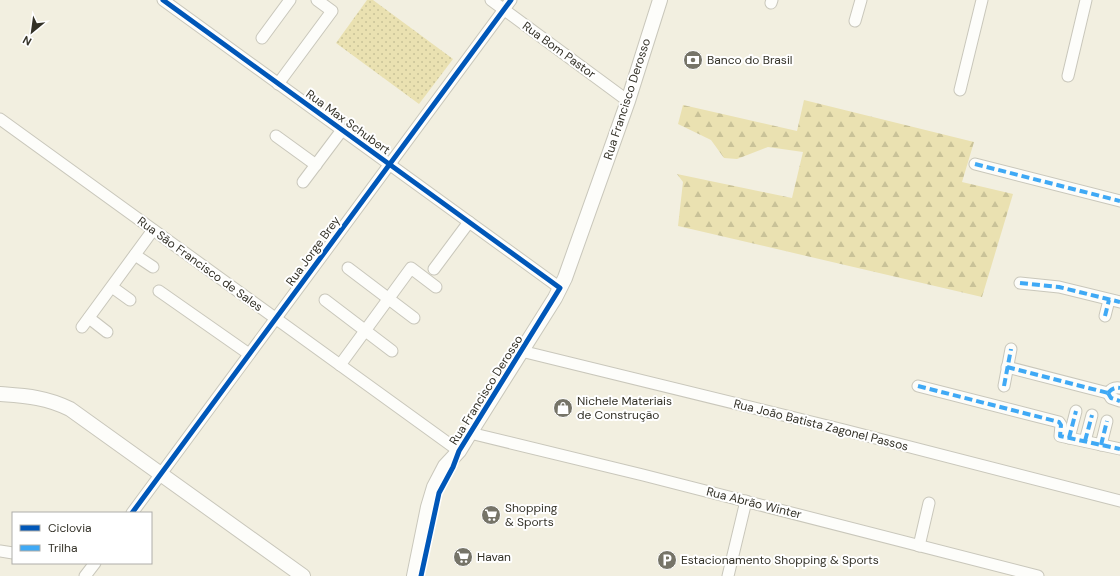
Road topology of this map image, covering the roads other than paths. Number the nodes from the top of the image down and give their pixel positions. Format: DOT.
graph roads {
  1 [pos="163,0"];
  2 [pos="290,0"];
  3 [pos="317,0"];
  4 [pos="491,0"];
  5 [pos="511,0"];
  6 [pos="660,0"];
  7 [pos="861,0"];
  8 [pos="982,0"];
  9 [pos="1086,0"];
  10 [pos="504,10"];
  11 [pos="856,21"];
  12 [pos="262,38"];
  13 [pos="1068,76"];
  14 [pos="278,84"];
  15 [pos="960,90"];
  16 [pos="628,101"];
  17 [pos="0,119"];
  18 [pos="342,130"];
  19 [pos="276,136"];
  20 [pos="389,164"];
  21 [pos="976,164"];
  22 [pos="316,165"];
  23 [pos="304,182"];
  24 [pos="1120,201"];
  25 [pos="468,222"];
  26 [pos="153,230"];
  27 [pos="135,255"];
  28 [pos="153,267"];
  29 [pos="348,268"];
  30 [pos="434,269"];
  31 [pos="1020,283"];
  32 [pos="112,287"];
  33 [pos="436,287"];
  34 [pos="560,288"];
  35 [pos="159,291"];
  36 [pos="388,299"];
  37 [pos="130,300"];
  38 [pos="324,300"];
  39 [pos="1109,300"];
  40 [pos="1120,302"];
  41 [pos="1105,316"];
  42 [pos="276,318"];
  43 [pos="414,318"];
  44 [pos="365,330"];
  45 [pos="107,332"];
  46 [pos="1011,349"];
  47 [pos="392,351"];
  48 [pos="521,351"];
  49 [pos="249,354"];
  50 [pos="340,365"];
  51 [pos="1007,367"];
  52 [pos="918,386"];
  53 [pos="1004,386"];
  54 [pos="1120,388"];
  55 [pos="1108,392"];
  56 [pos="0,394"];
  57 [pos="1120,401"];
  58 [pos="1076,411"];
  59 [pos="1092,415"];
  60 [pos="1107,421"];
  61 [pos="470,433"];
  62 [pos="1069,438"];
  63 [pos="1085,441"];
  64 [pos="1101,445"];
  65 [pos="1120,449"];
  66 [pos="459,450"];
  67 [pos="160,474"];
  68 [pos="746,501"];
  69 [pos="1120,501"];
  70 [pos="929,503"];
  71 [pos="133,512"];
  72 [pos="920,546"];
  73 [pos="0,551"];
  74 [pos="12,553"];
  75 [pos="94,564"];
  76 [pos="85,576"];
  77 [pos="303,576"];
  78 [pos="414,576"];
  79 [pos="421,576"];
  80 [pos="728,576"];
  81 [pos="1038,576"];
  1 -- 14 [label="street, Rua Max Schubert"];
  2 -- 12 [label="street"];
  3 -- 14 [label="street"];
  4 -- 10 [label="street, Rua Bom Pastor"];
  5 -- 10 [label="street, Rua Jorge Brey"];
  6 -- 16 [label="main road, Rua Francisco Derosso"];
  7 -- 11 [label="street"];
  8 -- 15 [label="street"];
  9 -- 13 [label="street"];
  10 -- 16 [label="street, Rua Bom Pastor"];
  10 -- 20 [label="street, Rua Jorge Brey"];
  14 -- 18 [label="street, Rua Max Schubert"];
  16 -- 34 [label="main road, Rua Francisco Derosso"];
  17 -- 26 [label="street, Rua São Francisco de Sales"];
  18 -- 20 [label="street, Rua Max Schubert"];
  18 -- 22 [label="street"];
  19 -- 22 [label="street"];
  20 -- 25 [label="street, Rua Max Schubert"];
  20 -- 42 [label="street, Rua Jorge Brey"];
  21 -- 24 [label="street"];
  22 -- 23 [label="street"];
  25 -- 30 [label="street"];
  25 -- 34 [label="street, Rua Max Schubert"];
  26 -- 27 [label="street"];
  26 -- 42 [label="street, Rua São Francisco de Sales"];
  27 -- 28 [label="street"];
  27 -- 32 [label="street"];
  29 -- 36 [label="street"];
  31 -- 39 [label="street"];
  32 -- 37 [label="street"];
  32 -- 45 [label="street"];
  33 -- 36 [label="street"];
  34 -- 48 [label="main road, Rua Francisco Derosso"];
  35 -- 49 [label="street"];
  36 -- 43 [label="street"];
  36 -- 44 [label="street"];
  38 -- 44 [label="street"];
  39 -- 40 [label="street"];
  39 -- 41 [label="street"];
  42 -- 49 [label="street, Rua Jorge Brey"];
  42 -- 50 [label="street, Rua São Francisco de Sales"];
  44 -- 47 [label="street"];
  44 -- 50 [label="street"];
  46 -- 51 [label="street"];
  48 -- 61 [label="main road, Rua Francisco Derosso"];
  48 -- 69 [label="street, Rua João Batista Zagonel Passos"];
  49 -- 67 [label="street, Rua Jorge Brey"];
  50 -- 66 [label="street, Rua São Francisco de Sales"];
  51 -- 53 [label="street"];
  51 -- 55 [label="street"];
  52 -- 62 [label="street"];
  54 -- 55 [label="street"];
  55 -- 57 [label="street"];
  56 -- 67 [label="main road"];
  58 -- 62 [label="street"];
  59 -- 63 [label="street"];
  60 -- 64 [label="street"];
  61 -- 66 [label="main road, Rua Francisco Derosso"];
  61 -- 68 [label="street, Rua Abrão Winter"];
  62 -- 63 [label="street"];
  63 -- 64 [label="street"];
  64 -- 65 [label="street"];
  66 -- 78 [label="main road, Rua Francisco Derosso"];
  66 -- 79 [label="main road, Rua Francisco Derosso"];
  67 -- 71 [label="street, Rua Jorge Brey"];
  67 -- 77 [label="main road"];
  68 -- 72 [label="street, Rua Abrão Winter"];
  68 -- 80 [label="street"];
  70 -- 72 [label="street"];
  72 -- 81 [label="street, Rua Abrão Winter"];
  73 -- 74 [label="street"];
  75 -- 76 [label="street"];
}
